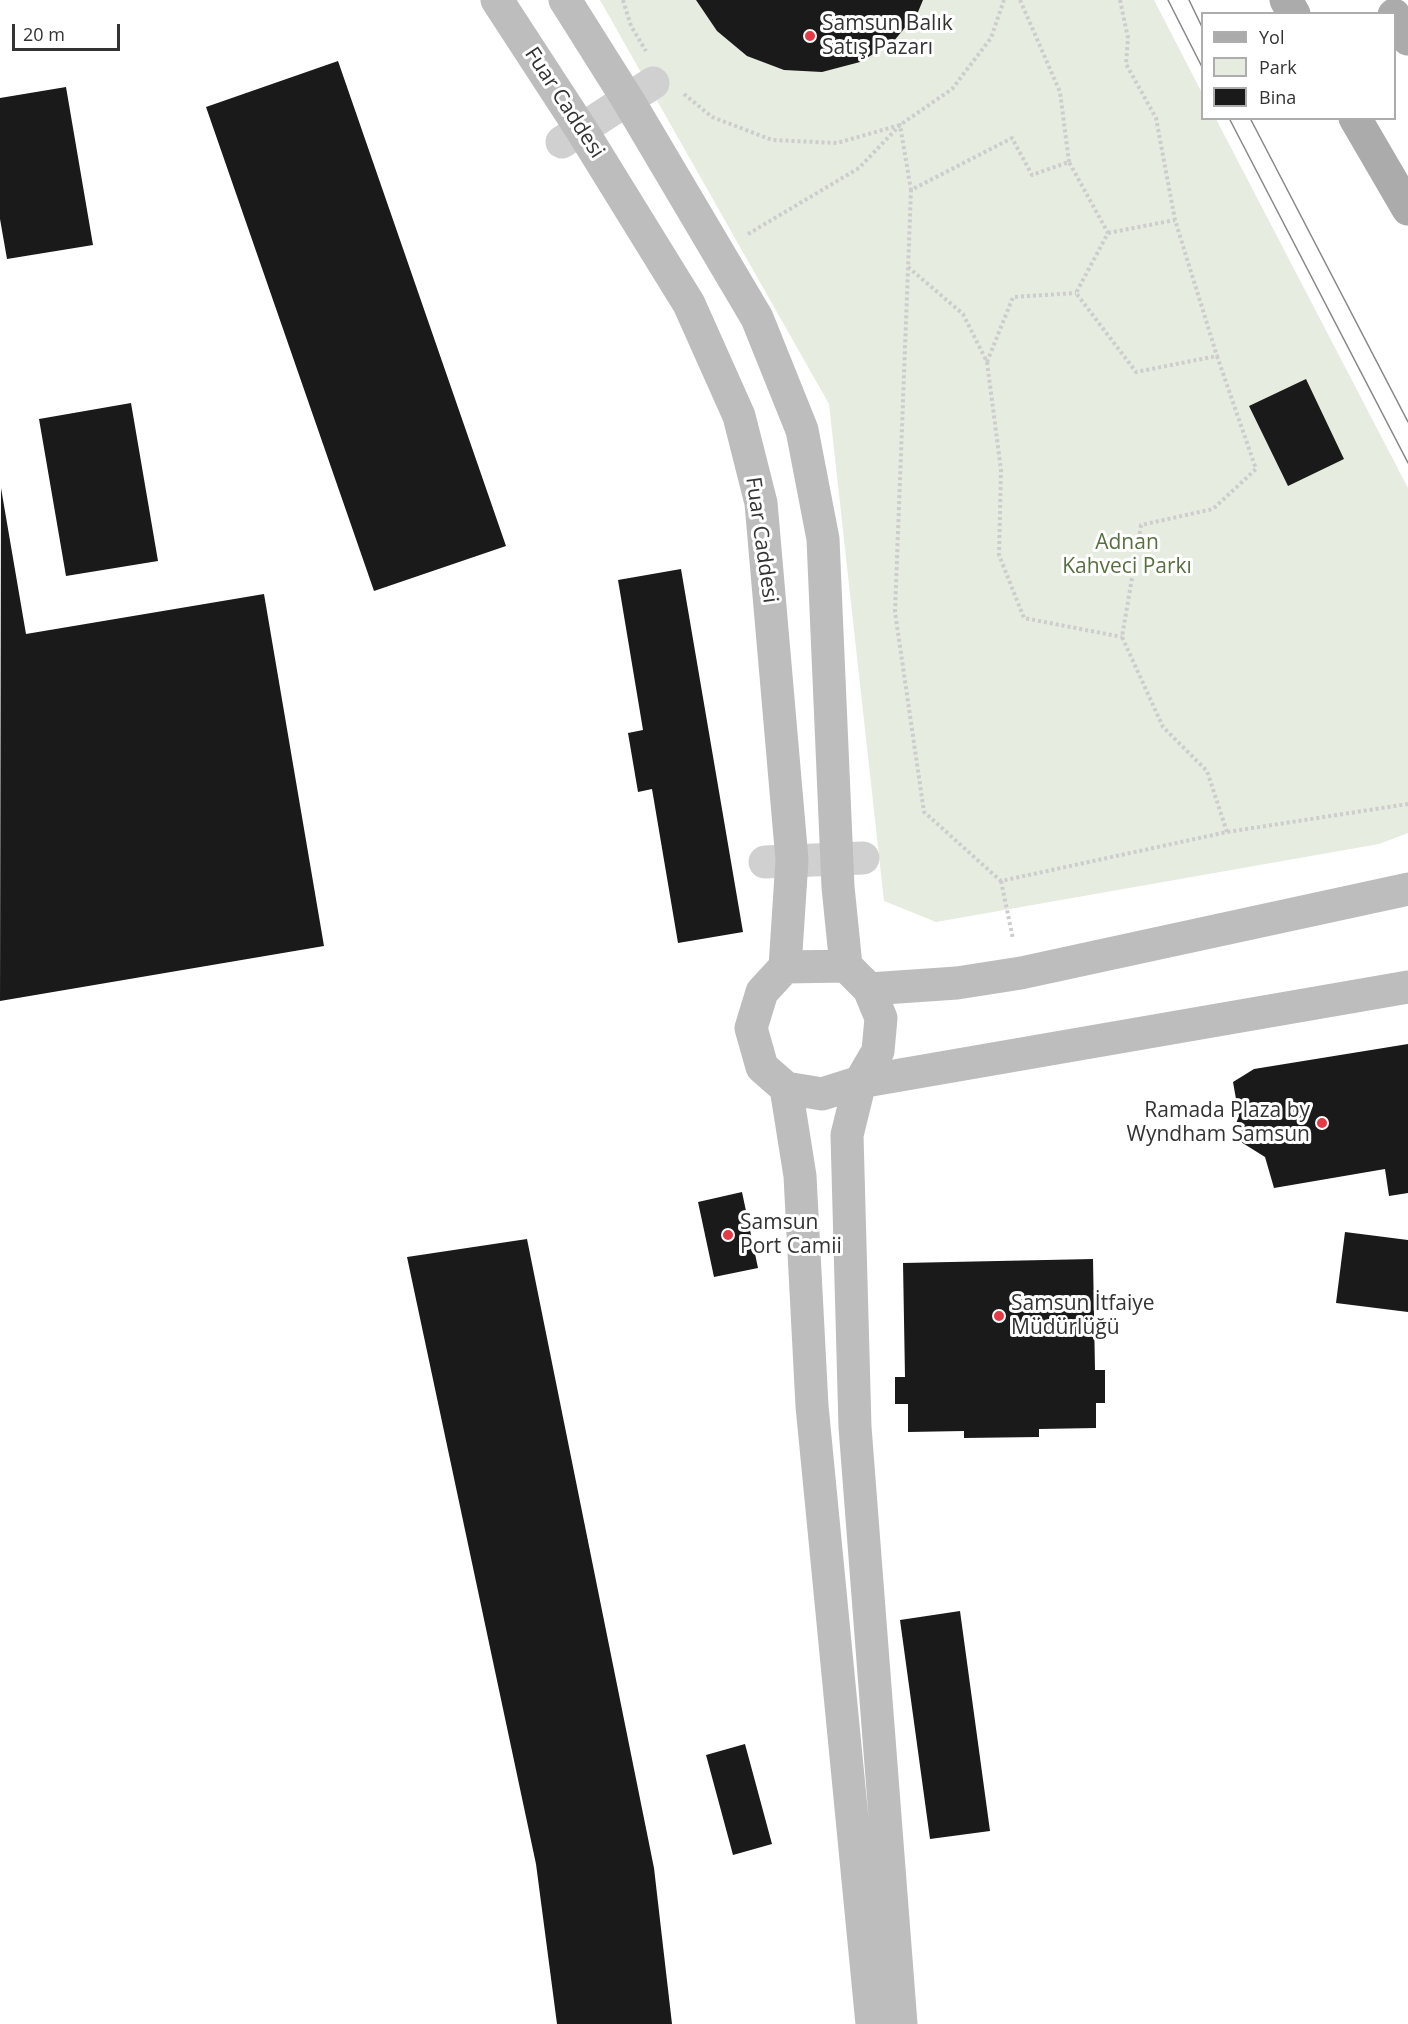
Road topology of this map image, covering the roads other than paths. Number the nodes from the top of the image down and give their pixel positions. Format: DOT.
graph roads {
  1 [pos="497,0"];
  2 [pos="565,0"];
  3 [pos="1396,18"];
  4 [pos="1408,39"];
  5 [pos="652,82"];
  6 [pos="1356,120"];
  7 [pos="572,136"];
  8 [pos="1408,209"];
  9 [pos="850,859"];
  10 [pos="779,861"];
  11 [pos="1408,889"];
  12 [pos="846,966"];
  13 [pos="785,967"];
  14 [pos="1408,987"];
  15 [pos="869,989"];
  16 [pos="860,1082"];
  17 [pos="786,1088"];
  18 [pos="872,2024"];
  19 [pos="901,2024"];
  1 -- 7 [label="street, Fuar Caddesi"];
  2 -- 5 [label="street"];
  3 -- 4 [label="main road"];
  5 -- 7 [label="street"];
  5 -- 9 [label="street"];
  6 -- 8 [label="main road"];
  7 -- 10 [label="street, Fuar Caddesi"];
  9 -- 10 [label="street"];
  9 -- 12 [label="street"];
  10 -- 13 [label="street, Fuar Caddesi"];
  11 -- 15 [label="street"];
  12 -- 13 [label="street"];
  12 -- 15 [label="street"];
  13 -- 17 [label="street"];
  14 -- 16 [label="street"];
  15 -- 16 [label="street"];
  16 -- 17 [label="street"];
  16 -- 19 [label="street"];
  17 -- 18 [label="street"];
}
